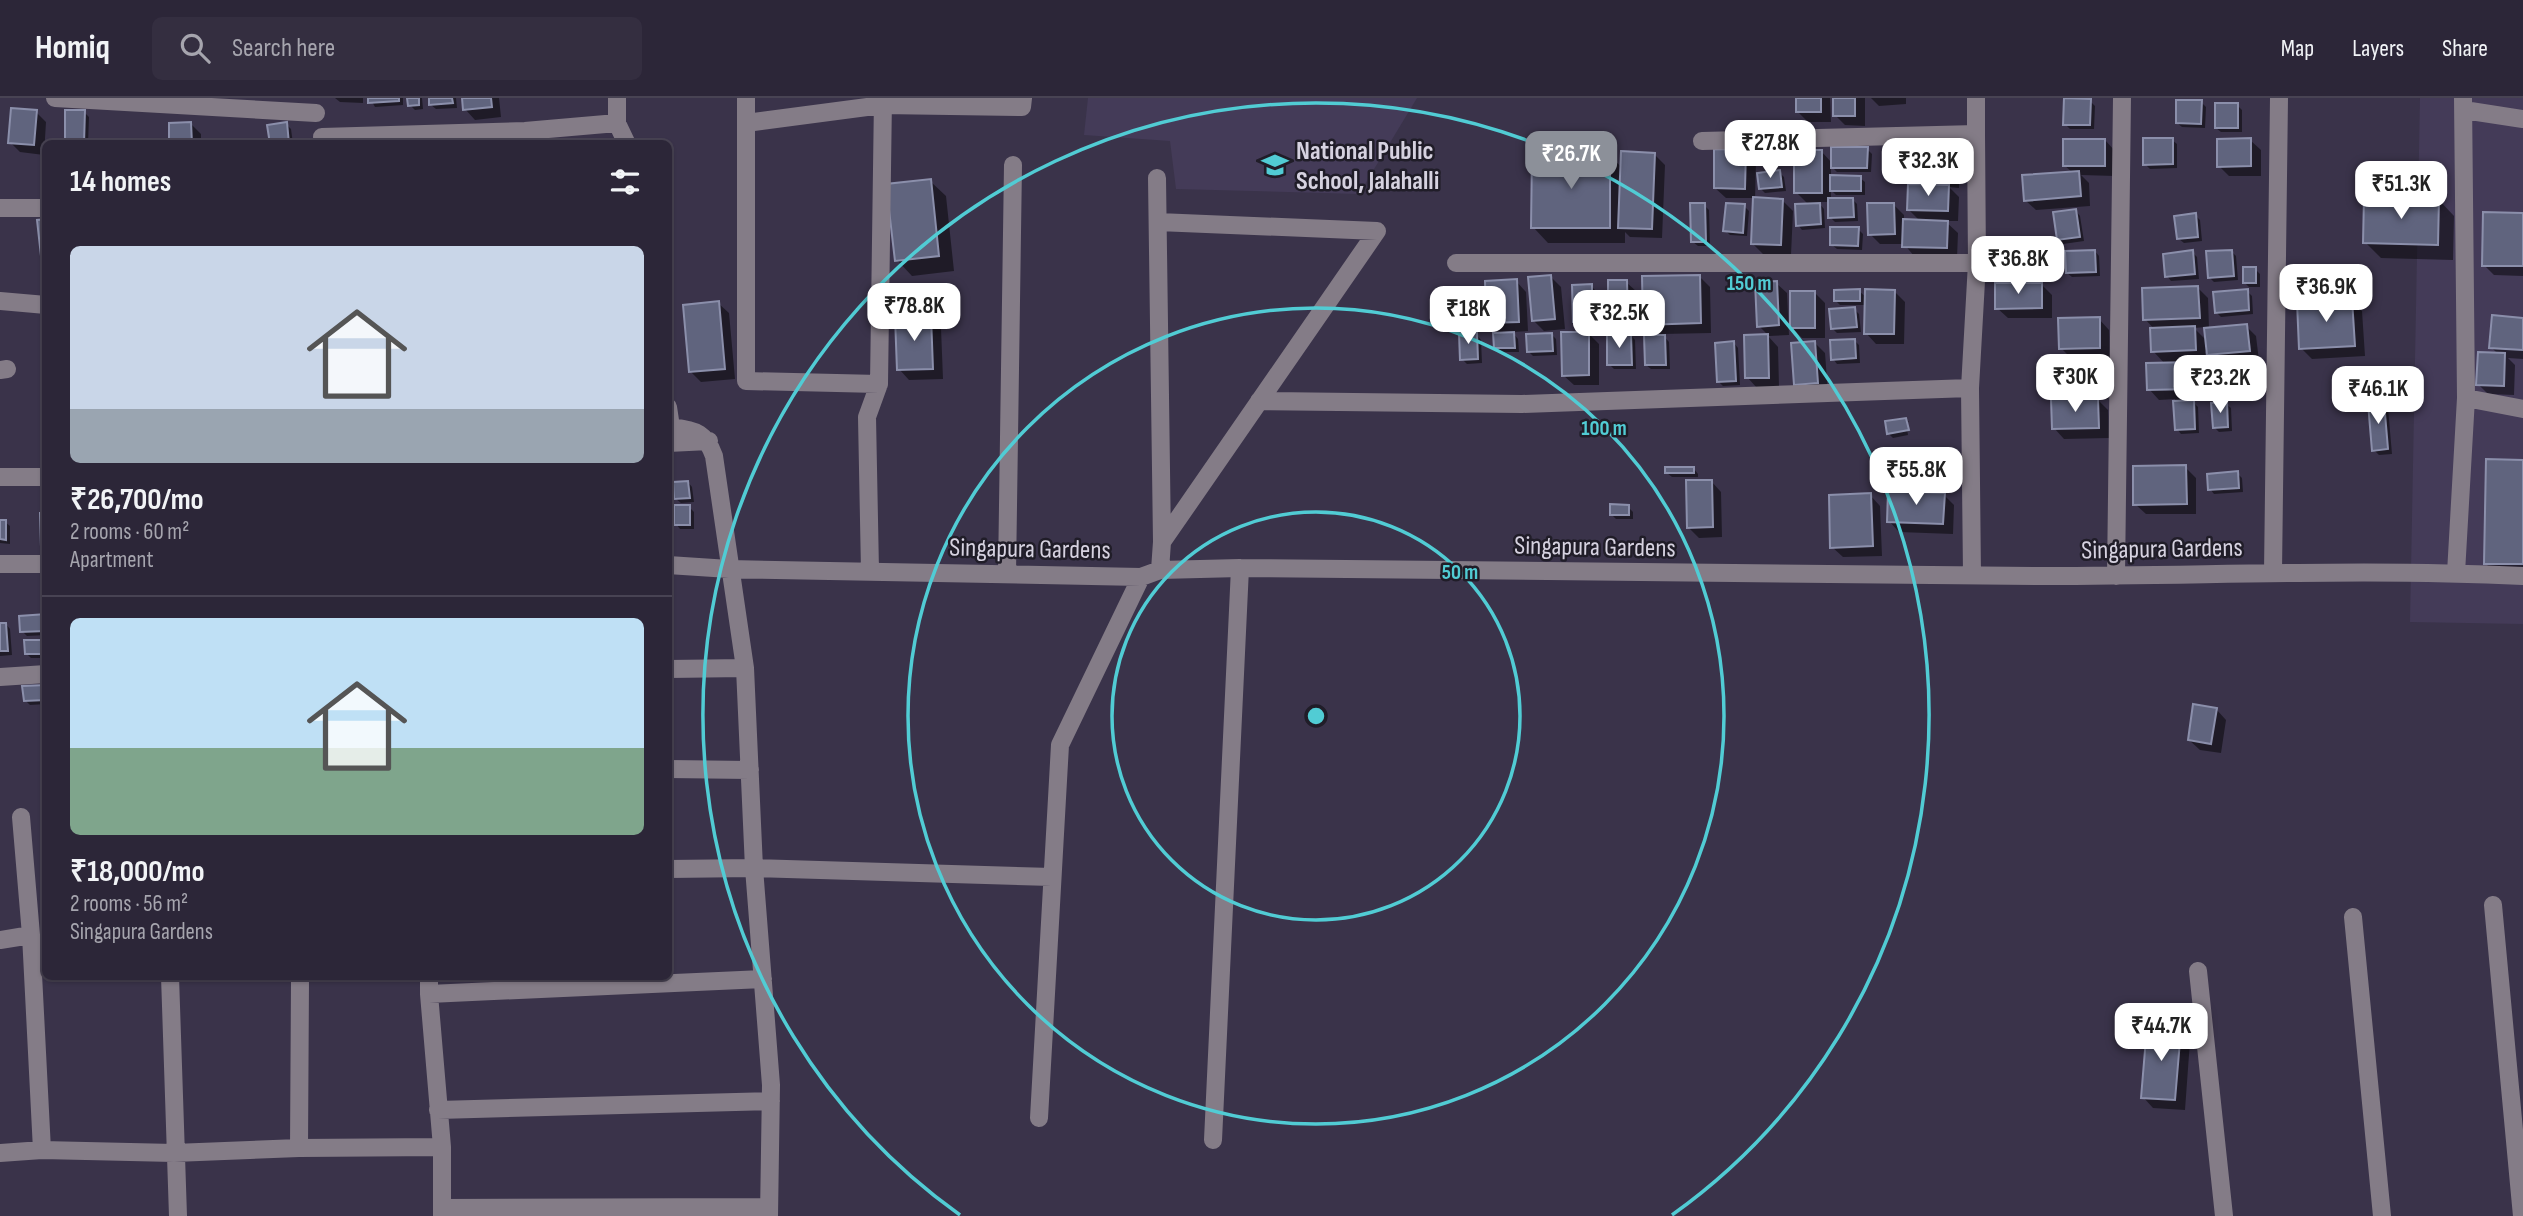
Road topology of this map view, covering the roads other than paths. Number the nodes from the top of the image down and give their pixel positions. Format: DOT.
graph roads {
  1 [pos="55,98"];
  2 [pos="70,98"];
  3 [pos="617,98"];
  4 [pos="746,98"];
  5 [pos="1023,98"];
  6 [pos="1976,98"];
  7 [pos="2122,98"];
  8 [pos="2279,98"];
  9 [pos="883,102"];
  10 [pos="2463,104"];
  11 [pos="314,105"];
  12 [pos="2523,120"];
  13 [pos="617,123"];
  14 [pos="746,123"];
  15 [pos="1976,134"];
  16 [pos="323,140"];
  17 [pos="625,140"];
  18 [pos="1702,141"];
  19 [pos="1013,165"];
  20 [pos="1157,178"];
  21 [pos="0,208"];
  22 [pos="42,208"];
  23 [pos="1158,222"];
  24 [pos="1456,263"];
  25 [pos="1977,264"];
  26 [pos="0,301"];
  27 [pos="42,305"];
  28 [pos="879,384"];
  29 [pos="1970,388"];
  30 [pos="2466,398"];
  31 [pos="1259,401"];
  32 [pos="2523,409"];
  33 [pos="672,426"];
  34 [pos="709,441"];
  35 [pos="672,443"];
  36 [pos="0,477"];
  37 [pos="42,477"];
  38 [pos="1162,542"];
  39 [pos="0,564"];
  40 [pos="42,564"];
  41 [pos="672,565"];
  42 [pos="1240,568"];
  43 [pos="729,569"];
  44 [pos="1160,570"];
  45 [pos="870,571"];
  46 [pos="2273,572"];
  47 [pos="2456,573"];
  48 [pos="1007,574"];
  49 [pos="1972,575"];
  50 [pos="2116,576"];
  51 [pos="2523,576"];
  52 [pos="1141,577"];
  53 [pos="672,668"];
  54 [pos="745,668"];
  55 [pos="42,674"];
  56 [pos="0,677"];
  57 [pos="672,769"];
  58 [pos="750,770"];
  59 [pos="21,817"];
  60 [pos="754,868"];
  61 [pos="672,869"];
  62 [pos="1052,877"];
  63 [pos="2493,905"];
  64 [pos="2353,917"];
  65 [pos="31,935"];
  66 [pos="0,940"];
  67 [pos="2199,971"];
  68 [pos="763,979"];
  69 [pos="170,980"];
  70 [pos="300,981"];
  71 [pos="429,986"];
  72 [pos="771,1101"];
  73 [pos="438,1110"];
  74 [pos="1039,1118"];
  75 [pos="1213,1140"];
  76 [pos="442,1147"];
  77 [pos="299,1148"];
  78 [pos="43,1150"];
  79 [pos="0,1153"];
  80 [pos="174,1153"];
  81 [pos="442,1212"];
  82 [pos="769,1212"];
  83 [pos="177,1216"];
  84 [pos="2224,1216"];
  85 [pos="2382,1216"];
  86 [pos="2522,1216"];
  1 -- 2 [label="street"];
  2 -- 11 [label="street"];
  3 -- 13 [label="street"];
  4 -- 14 [label="street"];
  5 -- 9 [label="street"];
  6 -- 15 [label="street"];
  7 -- 50 [label="street"];
  8 -- 46 [label="street"];
  9 -- 14 [label="street"];
  9 -- 28 [label="street"];
  10 -- 12 [label="street"];
  10 -- 30 [label="street"];
  11 -- 16 [label="street"];
  13 -- 16 [label="street"];
  13 -- 17 [label="street"];
  14 -- 28 [label="street"];
  15 -- 18 [label="street"];
  15 -- 25 [label="street"];
  19 -- 48 [label="street"];
  20 -- 23 [label="street"];
  21 -- 22 [label="street"];
  23 -- 31 [label="street"];
  23 -- 38 [label="street"];
  24 -- 25 [label="street"];
  25 -- 29 [label="street"];
  26 -- 27 [label="street"];
  28 -- 45 [label="street"];
  29 -- 31 [label="street"];
  29 -- 49 [label="street"];
  30 -- 32 [label="street"];
  30 -- 47 [label="street"];
  31 -- 38 [label="street"];
  33 -- 34 [label="street"];
  34 -- 35 [label="street"];
  34 -- 43 [label="street"];
  36 -- 37 [label="street"];
  38 -- 44 [label="street"];
  39 -- 40 [label="street"];
  41 -- 43 [label="street, Singapura Gardens"];
  42 -- 44 [label="street, Singapura Gardens"];
  42 -- 49 [label="street, Singapura Gardens"];
  42 -- 75 [label="street"];
  43 -- 45 [label="street, Singapura Gardens"];
  43 -- 54 [label="street"];
  44 -- 52 [label="street, Singapura Gardens"];
  45 -- 48 [label="street, Singapura Gardens"];
  46 -- 47 [label="street, Singapura Gardens"];
  46 -- 50 [label="street, Singapura Gardens"];
  47 -- 51 [label="street, Singapura Gardens"];
  48 -- 52 [label="street, Singapura Gardens"];
  49 -- 50 [label="street, Singapura Gardens"];
  52 -- 62 [label="street"];
  53 -- 54 [label="street"];
  54 -- 58 [label="street"];
  55 -- 56 [label="street"];
  57 -- 58 [label="street"];
  58 -- 60 [label="street"];
  59 -- 65 [label="street"];
  60 -- 61 [label="street"];
  60 -- 62 [label="street"];
  60 -- 68 [label="street"];
  62 -- 74 [label="street"];
  63 -- 86 [label="street"];
  64 -- 85 [label="street"];
  65 -- 66 [label="street"];
  65 -- 78 [label="street"];
  67 -- 84 [label="street"];
  68 -- 71 [label="street"];
  68 -- 72 [label="street"];
  69 -- 80 [label="street"];
  70 -- 77 [label="street"];
  71 -- 73 [label="street"];
  72 -- 73 [label="street"];
  72 -- 82 [label="street"];
  73 -- 76 [label="street"];
  76 -- 77 [label="street"];
  76 -- 81 [label="street"];
  77 -- 80 [label="street"];
  78 -- 79 [label="street"];
  78 -- 80 [label="street"];
  80 -- 83 [label="street"];
  81 -- 82 [label="street"];
}
